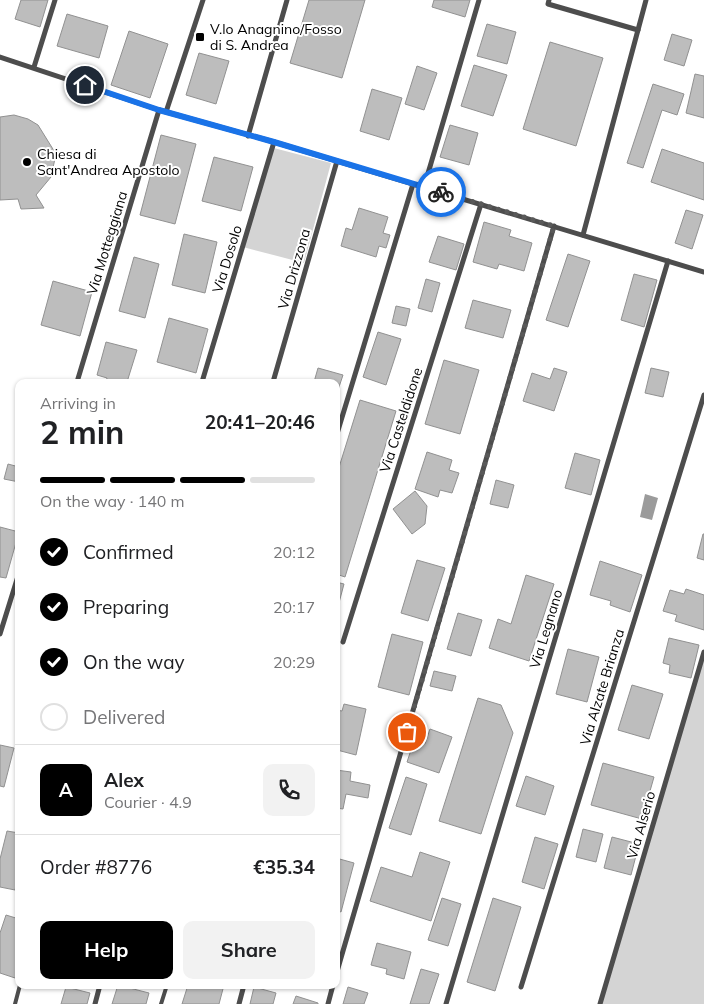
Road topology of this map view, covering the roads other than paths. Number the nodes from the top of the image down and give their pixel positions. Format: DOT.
graph roads {
  1 [pos="54,0"];
  2 [pos="203,0"];
  3 [pos="287,0"];
  4 [pos="479,0"];
  5 [pos="549,0"];
  6 [pos="646,0"];
  7 [pos="638,30"];
  8 [pos="0,57"];
  9 [pos="34,67"];
  10 [pos="159,110"];
  11 [pos="166,112"];
  12 [pos="248,136"];
  13 [pos="274,142"];
  14 [pos="337,161"];
  15 [pos="413,184"];
  16 [pos="424,187"];
  17 [pos="481,204"];
  18 [pos="554,226"];
  19 [pos="583,235"];
  20 [pos="668,261"];
  21 [pos="704,272"];
  22 [pos="77,379"];
  23 [pos="203,379"];
  24 [pos="274,379"];
  25 [pos="704,395"];
  26 [pos="340,424"];
  27 [pos="15,585"];
  28 [pos="0,634"];
  29 [pos="343,642"];
  30 [pos="704,652"];
  31 [pos="340,961"];
  32 [pos="520,987"];
  33 [pos="19,989"];
  34 [pos="99,989"];
  35 [pos="166,989"];
  36 [pos="243,989"];
  37 [pos="332,989"];
  38 [pos="15,1004"];
  39 [pos="95,1004"];
  40 [pos="161,1004"];
  41 [pos="238,1004"];
  42 [pos="328,1004"];
  43 [pos="446,1004"];
  44 [pos="600,1004"];
  1 -- 9 [label="street"];
  2 -- 11 [label="street"];
  3 -- 12 [label="street"];
  4 -- 16 [label="street"];
  5 -- 7 [label="street"];
  6 -- 7 [label="street"];
  7 -- 19 [label="street"];
  8 -- 9 [label="street"];
  9 -- 10 [label="street"];
  10 -- 11 [label="street"];
  10 -- 22 [label="street, Via Motteggiana"];
  11 -- 12 [label="street"];
  12 -- 13 [label="street"];
  13 -- 14 [label="street"];
  13 -- 23 [label="street, Via Dosolo"];
  14 -- 15 [label="street"];
  14 -- 24 [label="street, Via Drizzona"];
  15 -- 16 [label="street"];
  15 -- 26 [label="street"];
  16 -- 17 [label="street"];
  17 -- 18 [label="street"];
  17 -- 29 [label="street, Via Casteldidone"];
  18 -- 19 [label="street"];
  18 -- 31 [label="street"];
  19 -- 20 [label="street"];
  20 -- 21 [label="street"];
  20 -- 43 [label="street, Via Legnano"];
  25 -- 32 [label="street, Via Alzate Brianza"];
  27 -- 28 [label="street"];
  30 -- 44 [label="street, Via Alserio"];
  33 -- 38 [label="lane"];
  34 -- 39 [label="street"];
  35 -- 40 [label="lane"];
  36 -- 41 [label="street"];
  37 -- 42 [label="street"];
}
